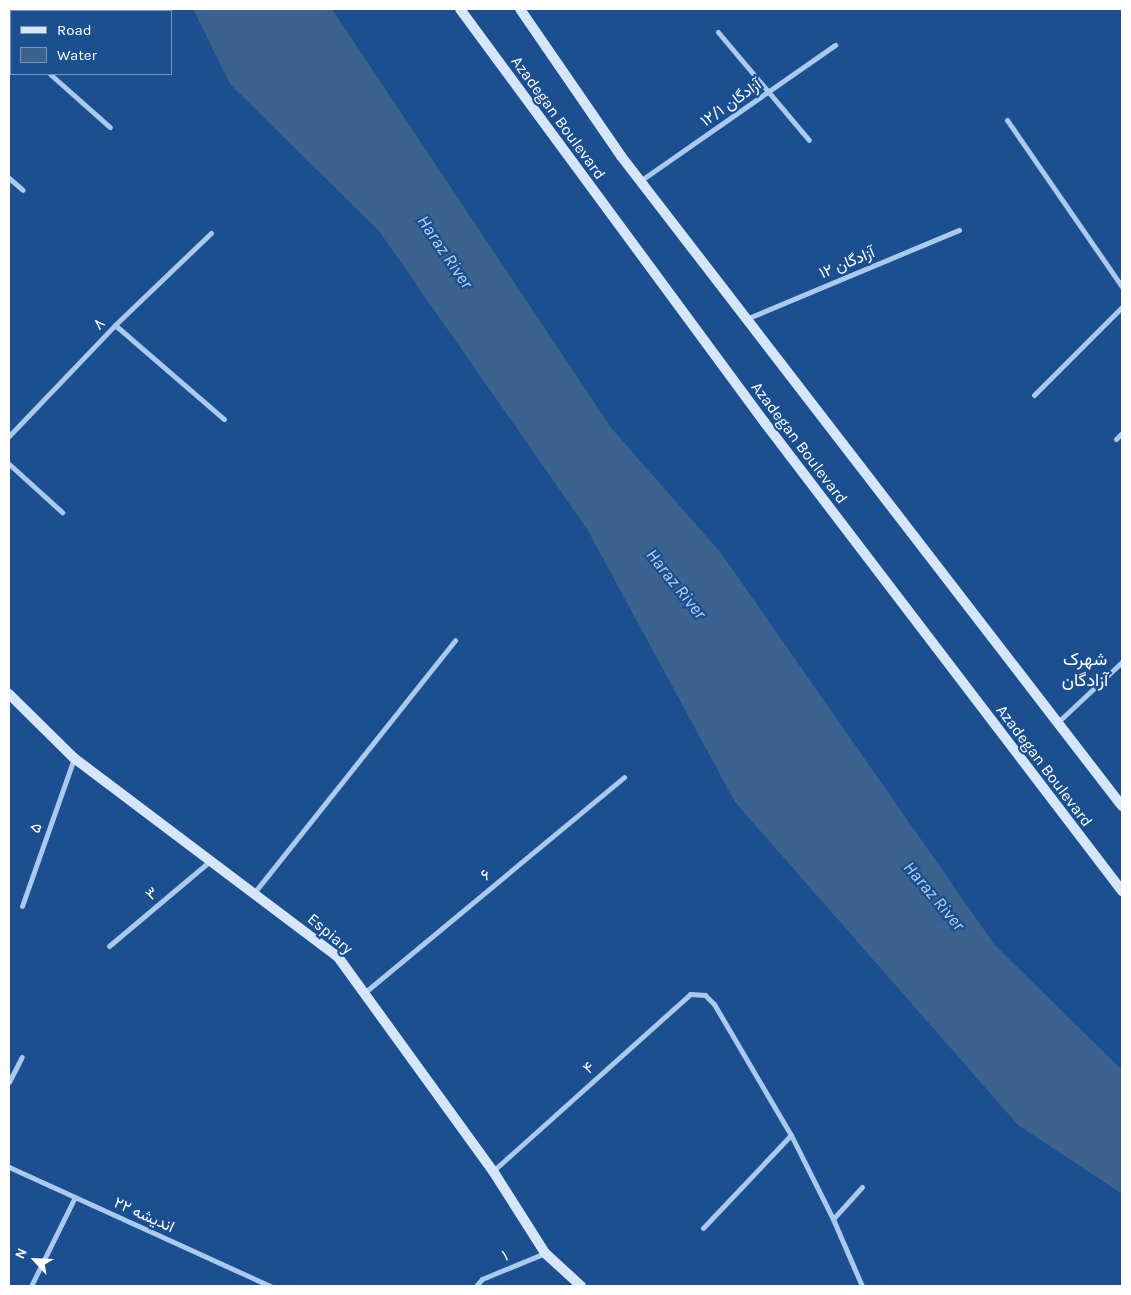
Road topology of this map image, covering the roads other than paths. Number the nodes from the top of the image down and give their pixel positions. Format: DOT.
graph roads {
  1 [pos="460,9"];
  2 [pos="520,9"];
  3 [pos="718,32"];
  4 [pos="836,45"];
  5 [pos="51,75"];
  6 [pos="768,92"];
  7 [pos="1007,120"];
  8 [pos="110,127"];
  9 [pos="809,140"];
  10 [pos="9,178"];
  11 [pos="640,181"];
  12 [pos="23,190"];
  13 [pos="959,230"];
  14 [pos="211,233"];
  15 [pos="1122,287"];
  16 [pos="1122,307"];
  17 [pos="746,319"];
  18 [pos="115,325"];
  19 [pos="1034,394"];
  20 [pos="224,419"];
  21 [pos="1122,433"];
  22 [pos="9,436"];
  23 [pos="1116,440"];
  24 [pos="9,464"];
  25 [pos="62,512"];
  26 [pos="456,640"];
  27 [pos="1122,662"];
  28 [pos="9,694"];
  29 [pos="1058,722"];
  30 [pos="74,758"];
  31 [pos="624,777"];
  32 [pos="1122,806"];
  33 [pos="210,861"];
  34 [pos="1122,891"];
  35 [pos="254,893"];
  36 [pos="22,906"];
  37 [pos="109,946"];
  38 [pos="364,993"];
  39 [pos="22,1058"];
  40 [pos="9,1082"];
  41 [pos="791,1135"];
  42 [pos="9,1166"];
  43 [pos="493,1171"];
  44 [pos="862,1186"];
  45 [pos="74,1197"];
  46 [pos="833,1219"];
  47 [pos="703,1228"];
  48 [pos="545,1253"];
  49 [pos="863,1285"];
  50 [pos="31,1286"];
  51 [pos="270,1286"];
  52 [pos="476,1286"];
  53 [pos="581,1286"];
  1 -- 34 [label="main road, Azadegan Boulevard"];
  2 -- 11 [label="main road, Azadegan Boulevard"];
  3 -- 6 [label="street"];
  4 -- 6 [label="street, آزادگان ۱۲/۱"];
  5 -- 8 [label="street"];
  6 -- 9 [label="street"];
  6 -- 11 [label="street, آزادگان ۱۲/۱"];
  7 -- 15 [label="street"];
  10 -- 12 [label="street"];
  11 -- 17 [label="main road, Azadegan Boulevard"];
  13 -- 17 [label="street, آزادگان ۱۲"];
  14 -- 18 [label="street, ۸"];
  16 -- 19 [label="street"];
  17 -- 29 [label="main road, Azadegan Boulevard"];
  18 -- 20 [label="street"];
  18 -- 22 [label="street, ۸"];
  21 -- 23 [label="street"];
  24 -- 25 [label="street"];
  26 -- 35 [label="street"];
  27 -- 29 [label="street"];
  28 -- 30 [label="main road, Espiary"];
  29 -- 32 [label="main road, Azadegan Boulevard"];
  30 -- 33 [label="main road, Espiary"];
  30 -- 36 [label="street, ۵"];
  31 -- 38 [label="street, ۶"];
  33 -- 35 [label="main road, Espiary"];
  33 -- 37 [label="street, ۳"];
  35 -- 38 [label="main road, Espiary"];
  38 -- 43 [label="main road, Espiary"];
  39 -- 40 [label="street"];
  41 -- 43 [label="street, ۴"];
  41 -- 46 [label="street"];
  41 -- 47 [label="street"];
  42 -- 45 [label="street, اندیشه ۲۲"];
  43 -- 48 [label="main road, Espiary"];
  44 -- 46 [label="street"];
  45 -- 50 [label="street"];
  45 -- 51 [label="street, اندیشه ۲۲"];
  46 -- 49 [label="street"];
  48 -- 52 [label="street, ۱"];
  48 -- 53 [label="main road, Espiary"];
}
